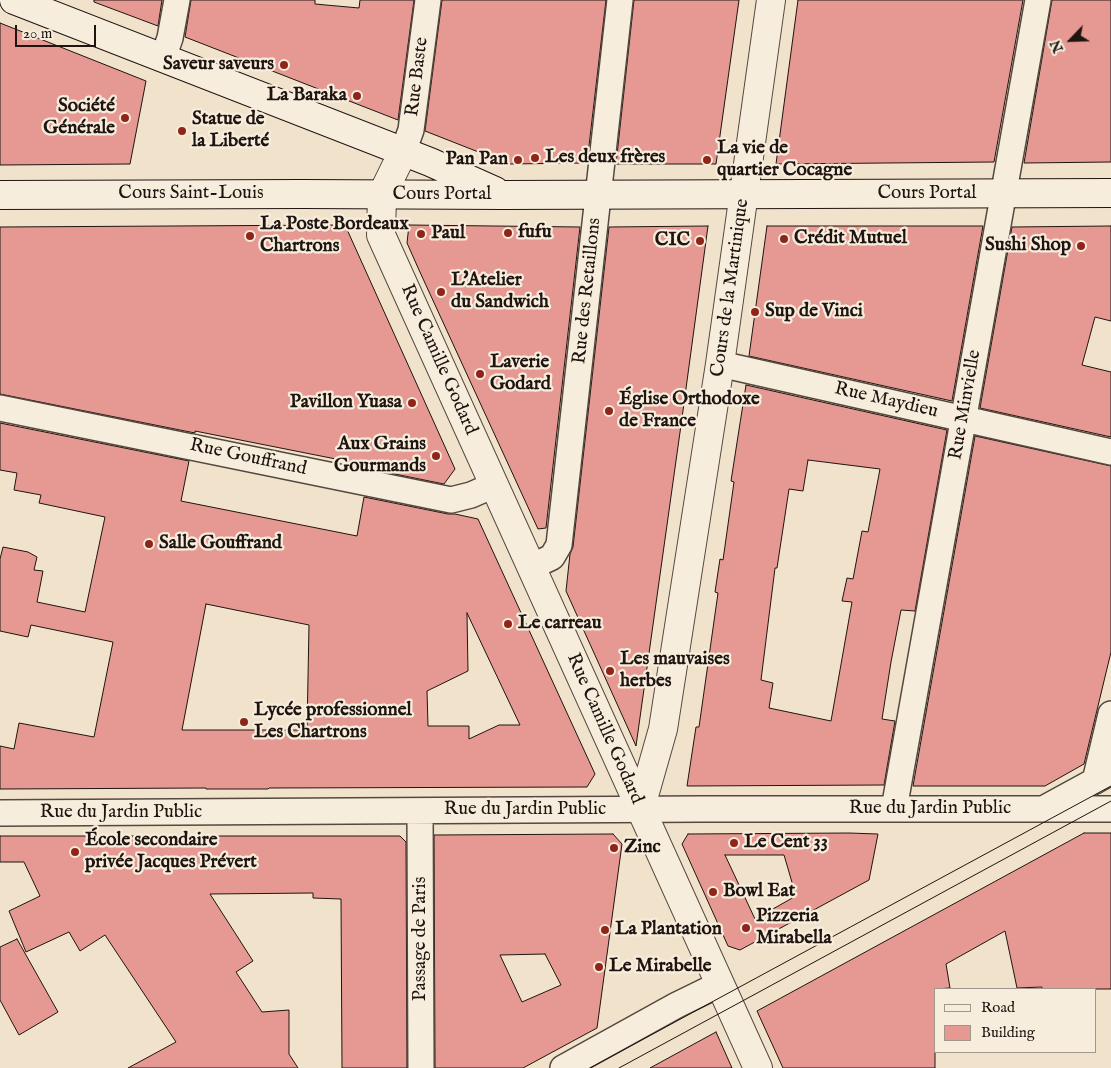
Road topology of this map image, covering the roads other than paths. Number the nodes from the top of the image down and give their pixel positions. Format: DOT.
graph roads {
  1 [pos="14,0"];
  2 [pos="177,0"];
  3 [pos="428,0"];
  4 [pos="620,0"];
  5 [pos="772,0"];
  6 [pos="1038,0"];
  7 [pos="62,9"];
  8 [pos="163,58"];
  9 [pos="403,152"];
  10 [pos="1003,194"];
  11 [pos="1111,194"];
  12 [pos="0,195"];
  13 [pos="382,195"];
  14 [pos="503,195"];
  15 [pos="599,195"];
  16 [pos="744,195"];
  17 [pos="720,364"];
  18 [pos="0,408"];
  19 [pos="963,419"];
  20 [pos="1111,452"];
  21 [pos="494,485"];
  22 [pos="531,567"];
  23 [pos="1111,714"];
  24 [pos="1103,776"];
  25 [pos="894,809"];
  26 [pos="1042,809"];
  27 [pos="1111,809"];
  28 [pos="640,810"];
  29 [pos="420,811"];
  30 [pos="0,813"];
  31 [pos="720,984"];
  32 [pos="421,1068"];
  33 [pos="562,1068"];
  34 [pos="758,1068"];
  1 -- 7 [label="street, Cours Portal"];
  2 -- 8 [label="street"];
  3 -- 9 [label="street, Rue Baste"];
  4 -- 15 [label="street, Rue des Retaillons"];
  5 -- 16 [label="street, Cours de la Martinique"];
  6 -- 10 [label="street, Rue Minvielle"];
  7 -- 8 [label="street, Cours Portal"];
  8 -- 9 [label="street, Cours Portal"];
  9 -- 13 [label="street"];
  9 -- 14 [label="street, Cours Portal"];
  10 -- 11 [label="street, Cours Portal"];
  10 -- 16 [label="street, Cours Portal"];
  10 -- 19 [label="street, Rue Minvielle"];
  12 -- 13 [label="street, Cours Saint-Louis"];
  13 -- 14 [label="street, Cours Portal"];
  13 -- 21 [label="street, Rue Camille Godard"];
  14 -- 15 [label="street, Cours Portal"];
  15 -- 16 [label="street, Cours Portal"];
  15 -- 22 [label="street, Rue des Retaillons"];
  16 -- 17 [label="street, Cours de la Martinique"];
  17 -- 19 [label="street, Rue Maydieu"];
  17 -- 28 [label="street, Cours de la Martinique"];
  18 -- 21 [label="street, Rue Gouffrand"];
  19 -- 20 [label="street, Rue Maydieu"];
  19 -- 25 [label="street, Rue Minvielle"];
  21 -- 22 [label="street, Rue Camille Godard"];
  22 -- 28 [label="street, Rue Camille Godard"];
  23 -- 24 [label="street"];
  24 -- 26 [label="street"];
  25 -- 26 [label="street, Rue du Jardin Public"];
  25 -- 28 [label="street, Rue du Jardin Public"];
  26 -- 27 [label="street, Rue du Jardin Public"];
  28 -- 29 [label="street, Rue du Jardin Public"];
  28 -- 31 [label="street, Rue Camille Godard"];
  29 -- 30 [label="street, Rue du Jardin Public"];
  29 -- 32 [label="street, Passage de Paris"];
  31 -- 33 [label="street"];
  31 -- 34 [label="street, Rue Camille Godard"];
}
